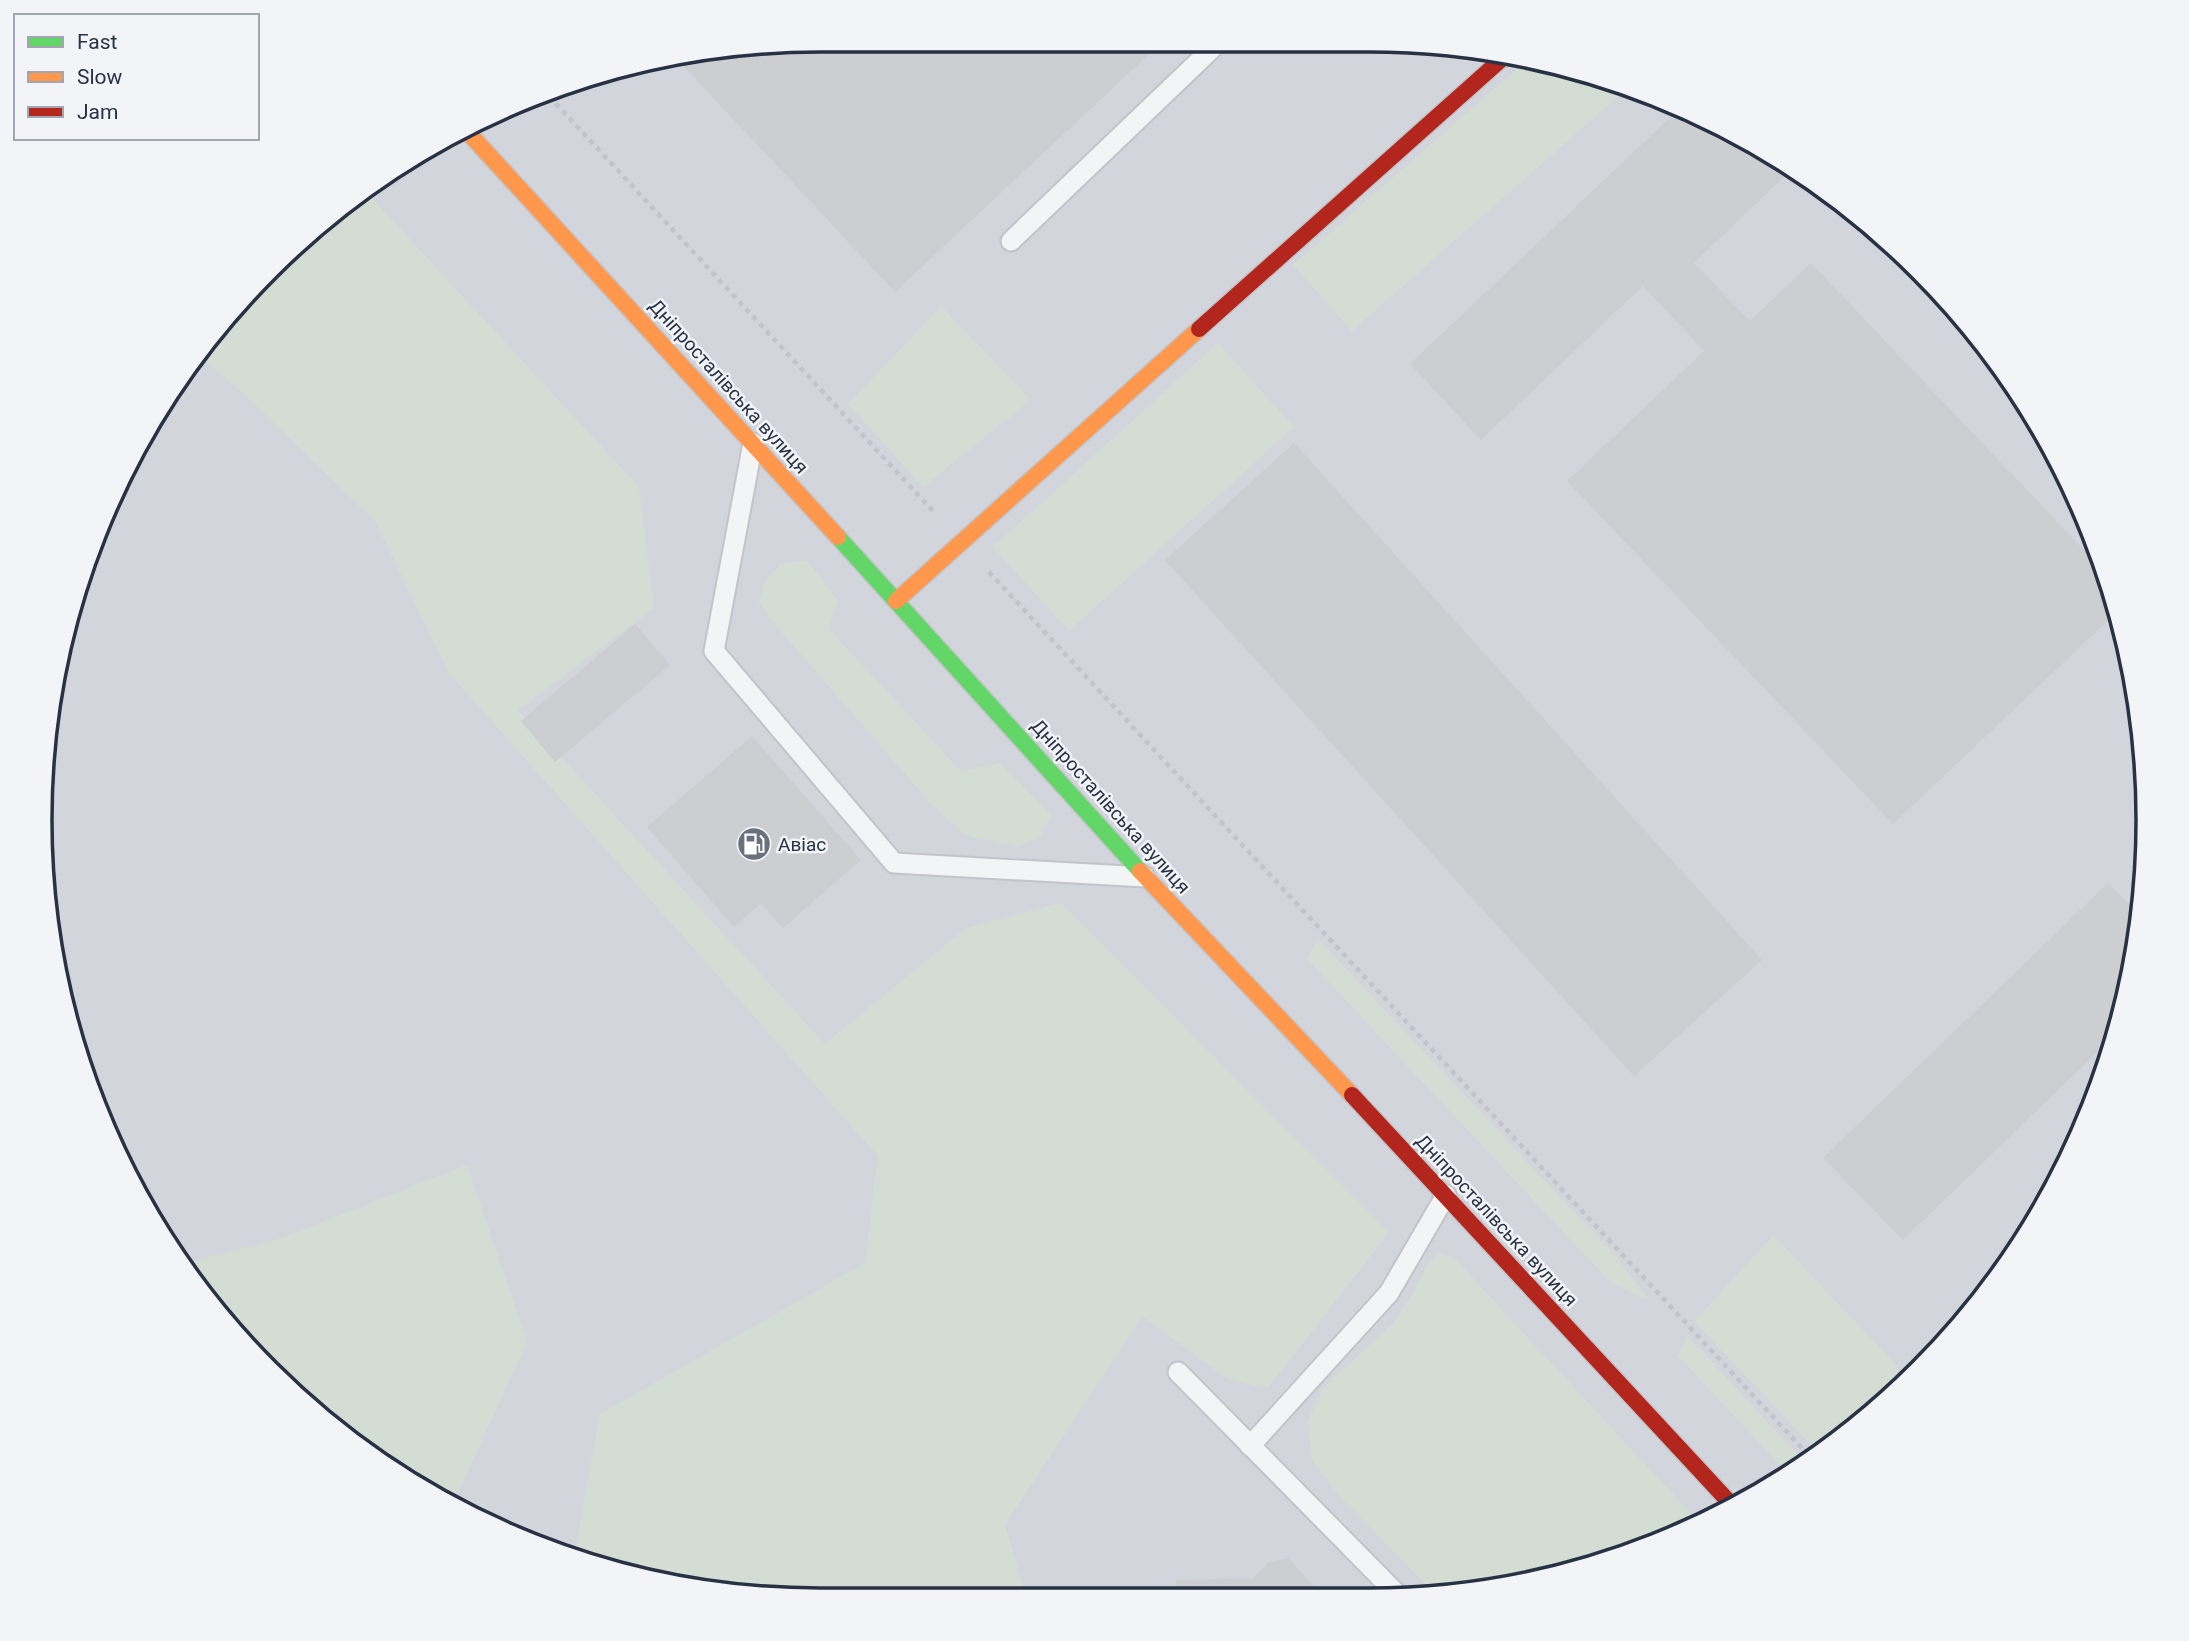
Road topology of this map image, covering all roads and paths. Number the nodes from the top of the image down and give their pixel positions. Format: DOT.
graph roads {
  1 [pos="1209,52"];
  2 [pos="1496,63"];
  3 [pos="553,101"];
  4 [pos="472,137"];
  5 [pos="1011,241"];
  6 [pos="753,443"];
  7 [pos="961,541"];
  8 [pos="896,601"];
  9 [pos="1146,877"];
  10 [pos="1446,1195"];
  11 [pos="1178,1372"];
  12 [pos="1250,1446"];
  13 [pos="1805,1452"];
  14 [pos="1727,1499"];
  15 [pos="1391,1588"];
  1 -- 5 [label="lane"];
  2 -- 7 [label="street"];
  3 -- 7 [label="path"];
  4 -- 6 [label="street, Дніпросталівська вулиця"];
  6 -- 8 [label="street, Дніпросталівська вулиця"];
  6 -- 9 [label="lane"];
  7 -- 8 [label="street"];
  7 -- 13 [label="path"];
  8 -- 9 [label="street, Дніпросталівська вулиця"];
  9 -- 10 [label="street, Дніпросталівська вулиця"];
  10 -- 12 [label="lane"];
  10 -- 14 [label="street, Дніпросталівська вулиця"];
  11 -- 12 [label="lane"];
  12 -- 15 [label="lane"];
}
